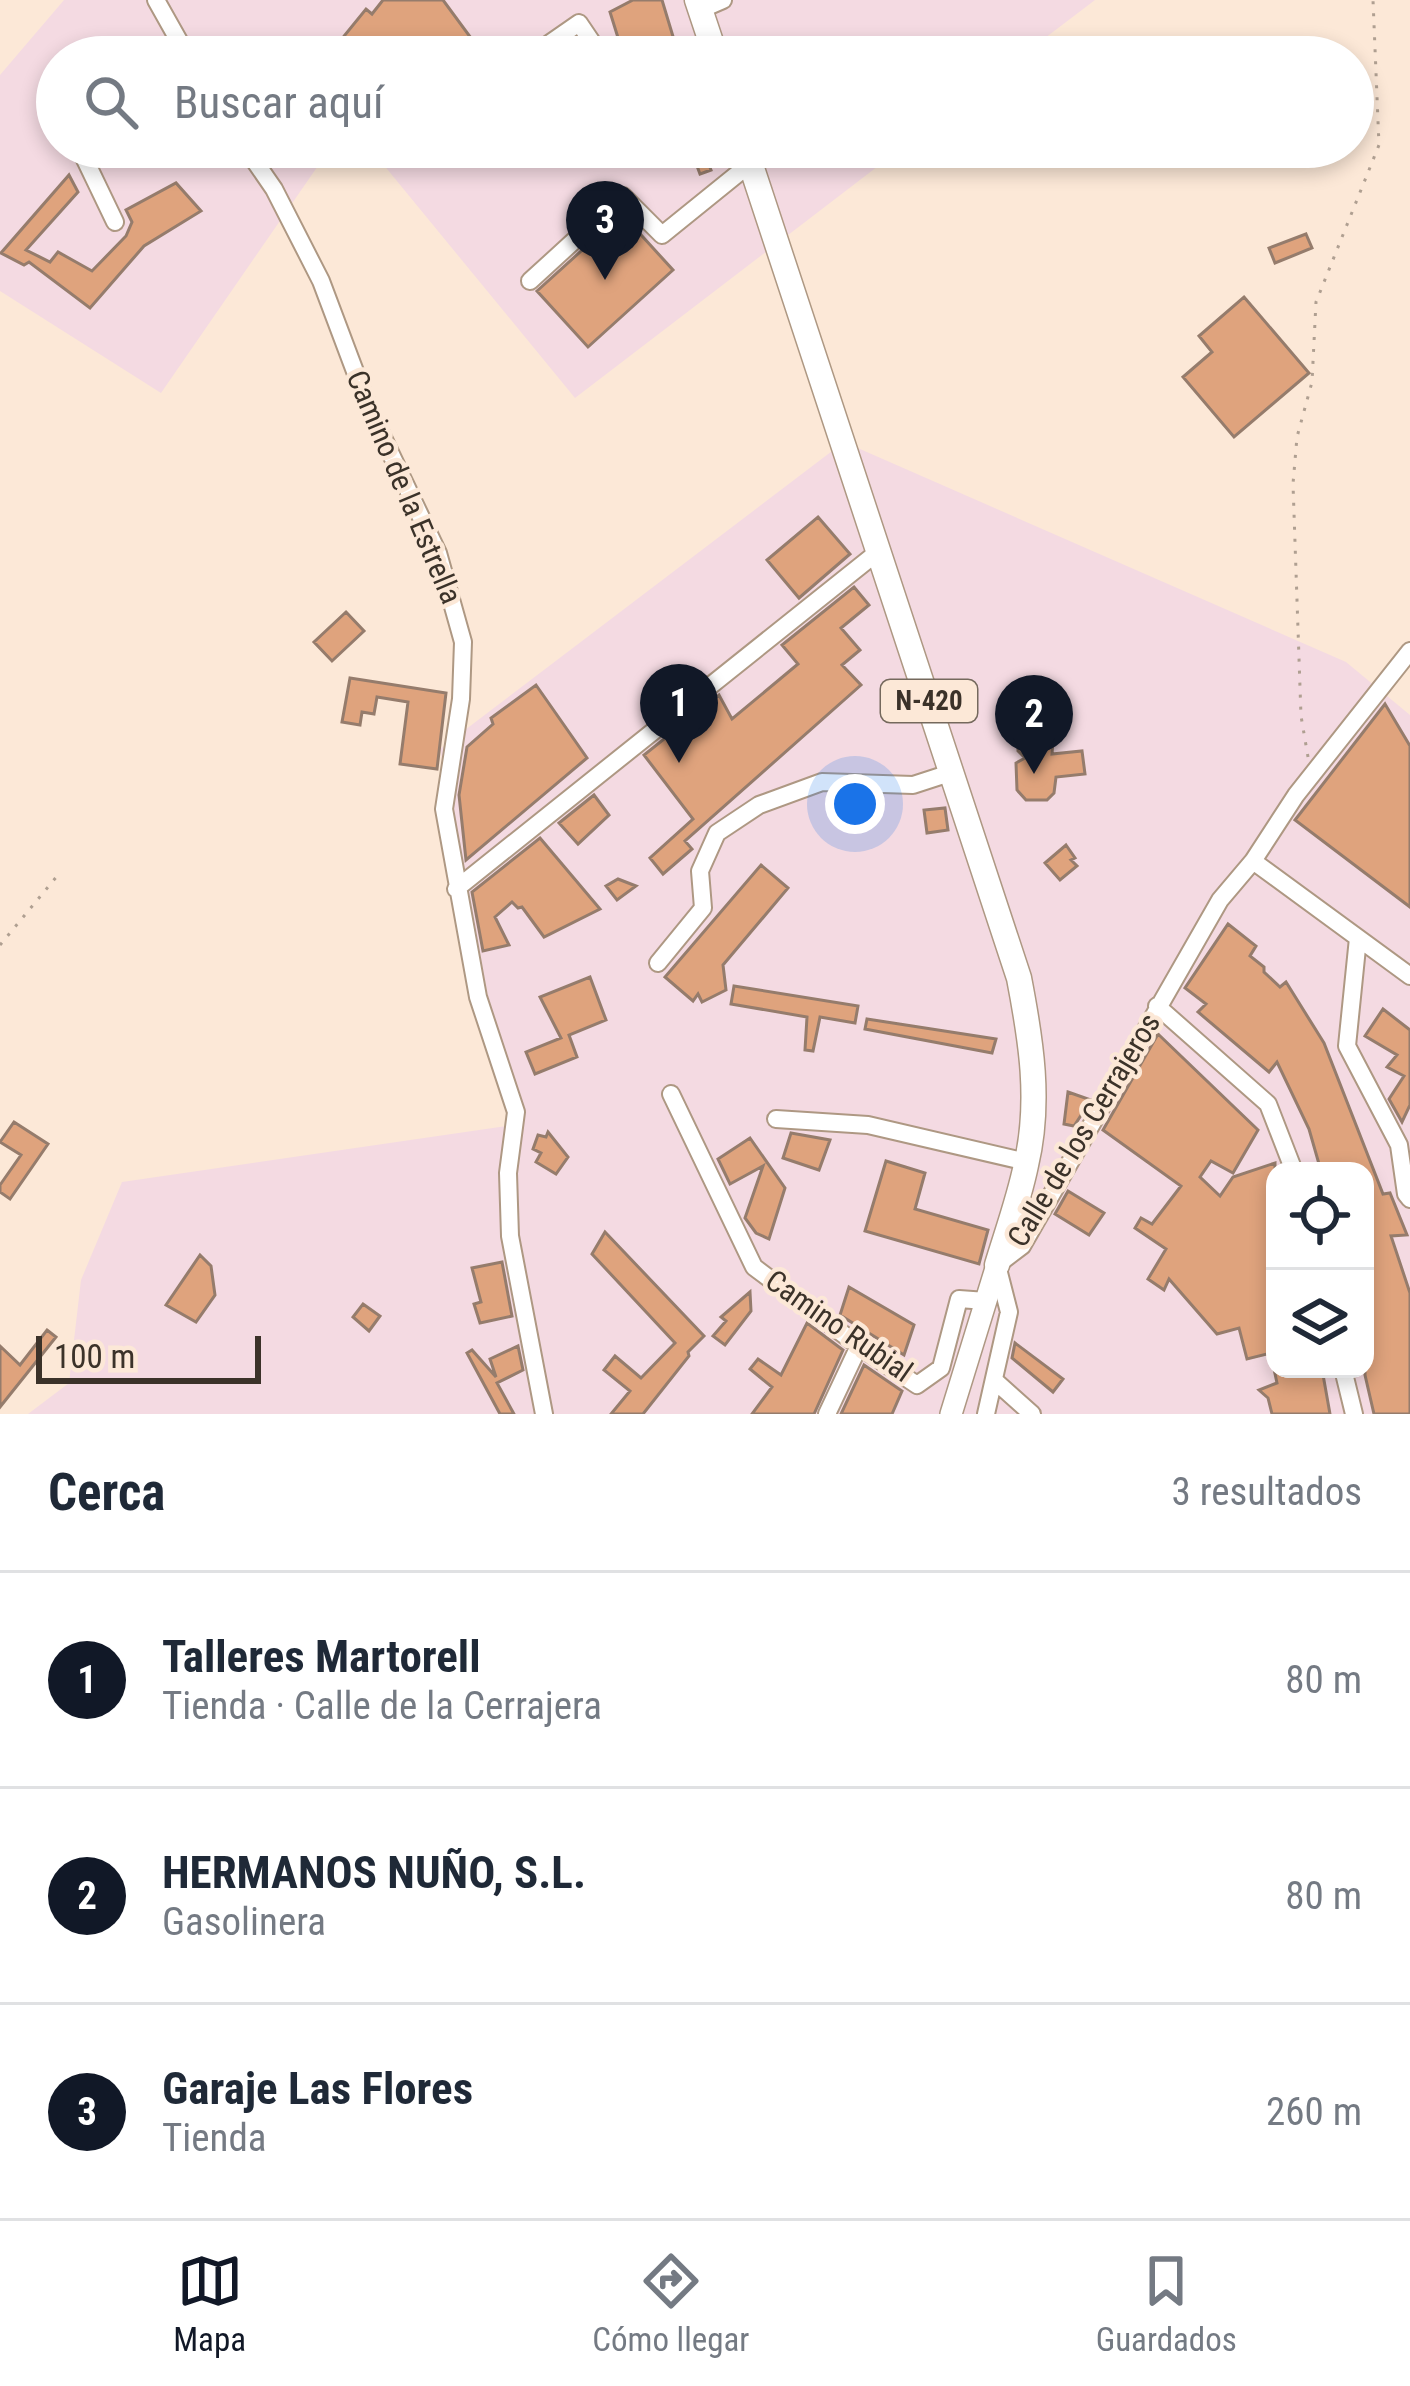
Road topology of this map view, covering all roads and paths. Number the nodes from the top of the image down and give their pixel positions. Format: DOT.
graph roads {
  1 [pos="156,0"];
  2 [pos="1373,0"];
  3 [pos="707,4"];
  4 [pos="176,36"];
  5 [pos="560,36"];
  6 [pos="588,36"];
  7 [pos="712,36"];
  8 [pos="1374,157"];
  9 [pos="90,168"];
  10 [pos="260,168"];
  11 [pos="734,168"];
  12 [pos="752,168"];
  13 [pos="1370,168"];
  14 [pos="116,222"];
  15 [pos="530,280"];
  16 [pos="880,551"];
  17 [pos="1410,651"];
  18 [pos="952,772"];
  19 [pos="1311,776"];
  20 [pos="1253,861"];
  21 [pos="58,875"];
  22 [pos="456,889"];
  23 [pos="1358,938"];
  24 [pos="0,945"];
  25 [pos="658,963"];
  26 [pos="1410,976"];
  27 [pos="1156,1006"];
  28 [pos="670,1094"];
  29 [pos="776,1119"];
  30 [pos="1027,1162"];
  31 [pos="1291,1162"];
  32 [pos="1410,1199"];
  33 [pos="997,1265"];
  34 [pos="986,1301"];
  35 [pos="859,1346"];
  36 [pos="1345,1378"];
  37 [pos="994,1380"];
  38 [pos="544,1414"];
  39 [pos="827,1414"];
  40 [pos="951,1414"];
  41 [pos="986,1414"];
  42 [pos="1033,1414"];
  43 [pos="1354,1414"];
  1 -- 4 [label="street"];
  2 -- 8 [label="path"];
  3 -- 7 [label="highway"];
  5 -- 6 [label="street"];
  9 -- 14 [label="street"];
  10 -- 22 [label="street, Camino de la Estrella"];
  11 -- 15 [label="street"];
  12 -- 16 [label="highway, N-420"];
  13 -- 19 [label="path"];
  16 -- 18 [label="highway, N-420"];
  16 -- 22 [label="street"];
  17 -- 19 [label="street, Calle de los Cerrajeros"];
  18 -- 25 [label="street"];
  18 -- 30 [label="highway, N-420"];
  19 -- 20 [label="street, Calle de los Cerrajeros"];
  20 -- 23 [label="street"];
  20 -- 27 [label="street, Calle de los Cerrajeros"];
  21 -- 24 [label="path"];
  22 -- 38 [label="street, Camino de la Estrella"];
  23 -- 26 [label="street"];
  23 -- 32 [label="street"];
  27 -- 31 [label="street"];
  27 -- 33 [label="street, Calle de los Cerrajeros"];
  28 -- 35 [label="street, Camino Rubial"];
  29 -- 30 [label="street"];
  30 -- 33 [label="highway, N-420"];
  33 -- 34 [label="main road, Calle de los Cerrajeros"];
  33 -- 37 [label="street"];
  34 -- 35 [label="street, Camino Rubial"];
  34 -- 40 [label="main road, Calle de los Cerrajeros"];
  35 -- 39 [label="street"];
  36 -- 43 [label="street"];
  37 -- 41 [label="street"];
  37 -- 42 [label="street"];
}
